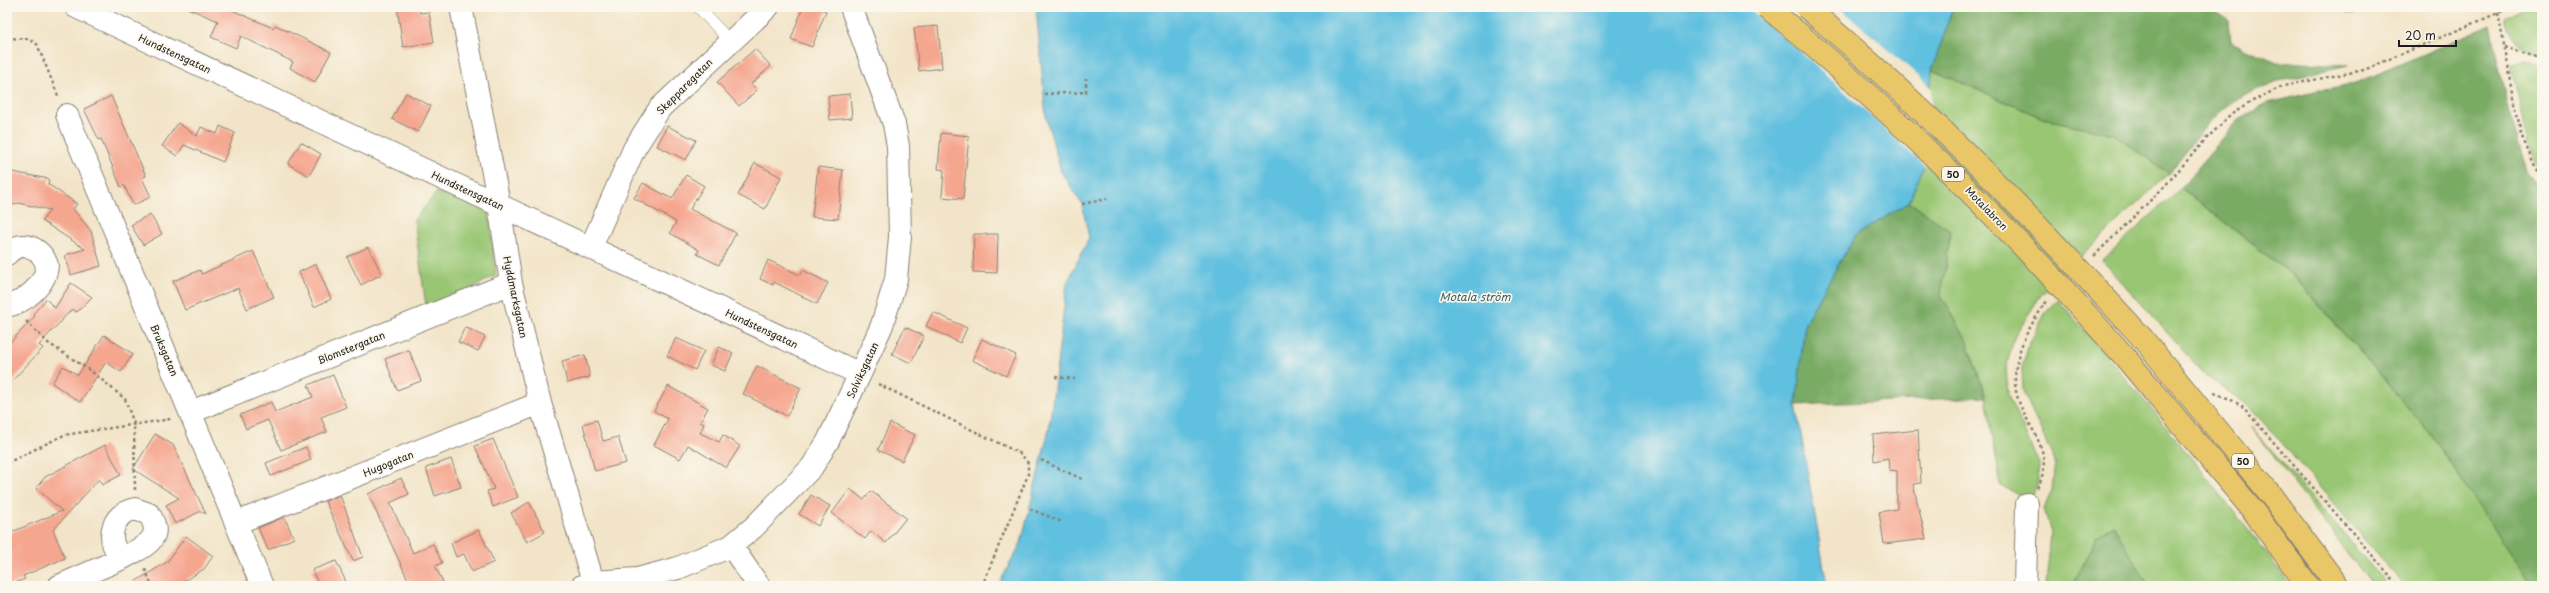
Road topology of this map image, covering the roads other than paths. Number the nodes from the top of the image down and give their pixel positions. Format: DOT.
graph roads {
  1 [pos="76,7"];
  2 [pos="461,7"];
  3 [pos="698,7"];
  4 [pos="768,7"];
  5 [pos="851,7"];
  6 [pos="1767,7"];
  7 [pos="1806,7"];
  8 [pos="2347,7"];
  9 [pos="2352,7"];
  10 [pos="730,41"];
  11 [pos="67,115"];
  12 [pos="498,204"];
  13 [pos="591,247"];
  14 [pos="7,254"];
  15 [pos="511,283"];
  16 [pos="10,306"];
  17 [pos="860,374"];
  18 [pos="540,403"];
  19 [pos="191,412"];
  20 [pos="2027,504"];
  21 [pos="236,523"];
  22 [pos="731,546"];
  23 [pos="123,558"];
  24 [pos="637,583"];
  25 [pos="588,584"];
  26 [pos="59,586"];
  27 [pos="262,586"];
  28 [pos="759,586"];
  29 [pos="2025,586"];
  30 [pos="2308,586"];
  31 [pos="2338,586"];
  1 -- 12 [label="street, Hundstensgatan"];
  2 -- 12 [label="street, Hyddmarksgatan"];
  3 -- 10 [label="lane"];
  4 -- 10 [label="street, Skepparegatan"];
  5 -- 17 [label="street, Solviksgatan"];
  6 -- 30 [label="highway, Motalabron / 50, bridge"];
  7 -- 31 [label="highway, 50, bridge"];
  8 -- 9 [label="lane"];
  10 -- 13 [label="street, Skepparegatan"];
  11 -- 19 [label="street, Bruksgatan"];
  12 -- 13 [label="street, Hundstensgatan"];
  12 -- 15 [label="street, Hyddmarksgatan"];
  13 -- 17 [label="street, Hundstensgatan"];
  14 -- 16 [label="street"];
  15 -- 18 [label="street, Hyddmarksgatan"];
  15 -- 19 [label="street, Blomstergatan"];
  17 -- 22 [label="street, Solviksgatan"];
  18 -- 21 [label="street, Hugogatan"];
  18 -- 25 [label="street, Hyddmarksgatan"];
  19 -- 21 [label="street, Bruksgatan"];
  20 -- 29 [label="street"];
  21 -- 27 [label="street, Bruksgatan"];
  22 -- 24 [label="street, Solviksgatan"];
  22 -- 28 [label="street"];
  23 -- 23 [label="street"];
  23 -- 26 [label="street"];
  24 -- 25 [label="street, Solviksgatan"];
}
